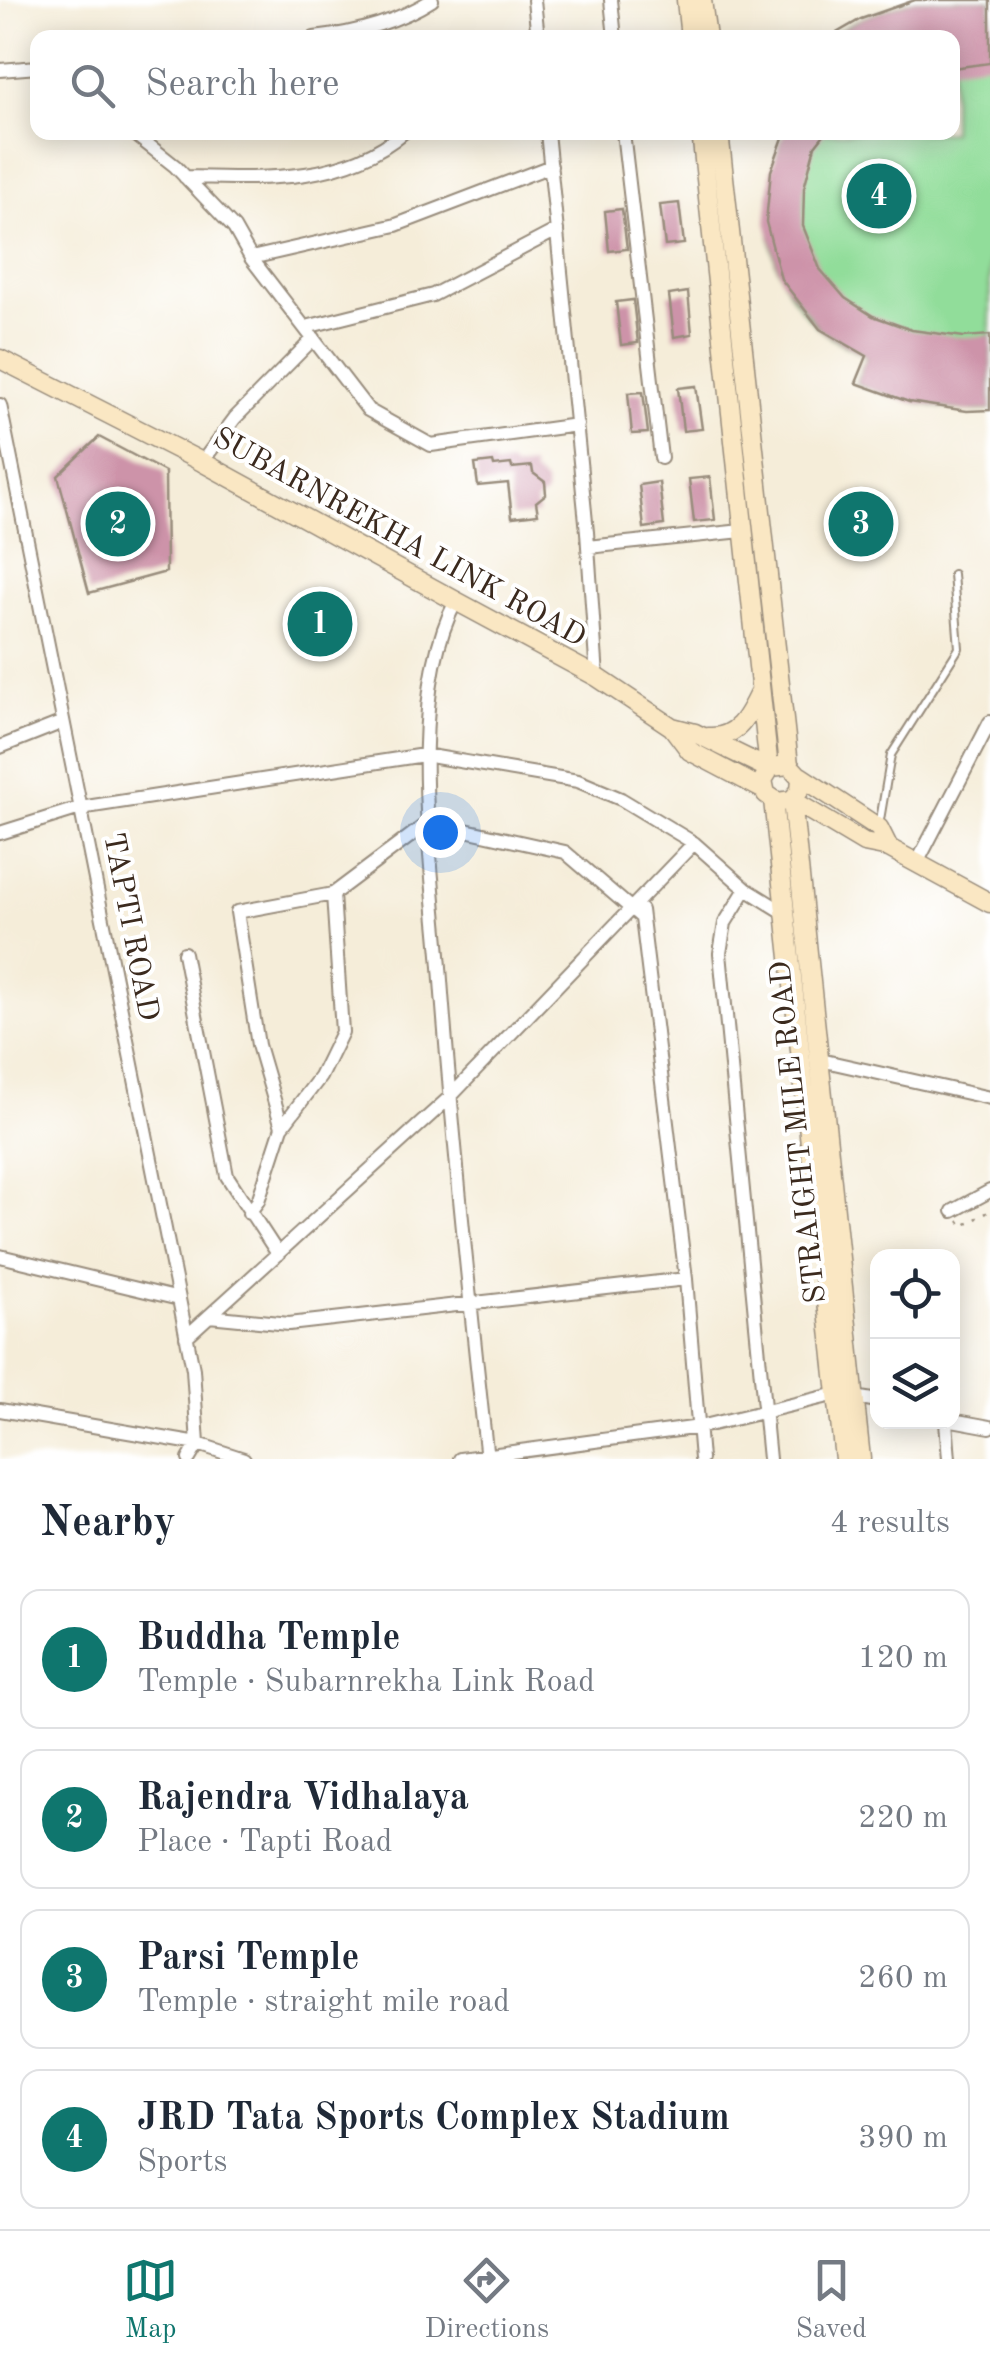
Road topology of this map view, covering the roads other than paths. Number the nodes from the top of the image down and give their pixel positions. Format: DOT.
graph roads {
  1 [pos="432,0"];
  2 [pos="534,0"];
  3 [pos="611,0"];
  4 [pos="686,0"];
  5 [pos="702,0"];
  6 [pos="363,30"];
  7 [pos="537,30"];
  8 [pos="613,30"];
  9 [pos="689,30"];
  10 [pos="706,30"];
  11 [pos="30,68"];
  12 [pos="0,70"];
  13 [pos="141,140"];
  14 [pos="395,140"];
  15 [pos="549,140"];
  16 [pos="625,140"];
  17 [pos="702,140"];
  18 [pos="720,140"];
  19 [pos="551,166"];
  20 [pos="186,178"];
  21 [pos="557,230"];
  22 [pos="251,258"];
  23 [pos="310,332"];
  24 [pos="0,359"];
  25 [pos="0,405"];
  26 [pos="577,425"];
  27 [pos="661,458"];
  28 [pos="202,462"];
  29 [pos="742,531"];
  30 [pos="588,547"];
  31 [pos="953,574"];
  32 [pos="456,600"];
  33 [pos="596,678"];
  34 [pos="760,691"];
  35 [pos="63,722"];
  36 [pos="990,722"];
  37 [pos="672,727"];
  38 [pos="703,737"];
  39 [pos="0,746"];
  40 [pos="424,755"];
  41 [pos="769,769"];
  42 [pos="794,770"];
  43 [pos="776,797"];
  44 [pos="80,808"];
  45 [pos="429,822"];
  46 [pos="878,828"];
  47 [pos="0,833"];
  48 [pos="694,843"];
  49 [pos="889,848"];
  50 [pos="916,865"];
  51 [pos="746,889"];
  52 [pos="333,894"];
  53 [pos="990,903"];
  54 [pos="638,910"];
  55 [pos="785,913"];
  56 [pos="184,953"];
  57 [pos="816,1059"];
  58 [pos="449,1098"];
  59 [pos="990,1098"];
  60 [pos="282,1127"];
  61 [pos="990,1190"];
  62 [pos="952,1212"];
  63 [pos="249,1214"];
  64 [pos="278,1254"];
  65 [pos="0,1256"];
  66 [pos="686,1278"];
  67 [pos="179,1299"];
  68 [pos="471,1306"];
  69 [pos="209,1316"];
  70 [pos="186,1337"];
  71 [pos="846,1394"];
  72 [pos="870,1398"];
  73 [pos="764,1409"];
  74 [pos="0,1410"];
  75 [pos="960,1423"];
  76 [pos="700,1427"];
  77 [pos="990,1427"];
  78 [pos="949,1429"];
  79 [pos="198,1444"];
  80 [pos="487,1457"];
  81 [pos="189,1459"];
  82 [pos="244,1459"];
  83 [pos="460,1459"];
  84 [pos="701,1459"];
  85 [pos="769,1459"];
  86 [pos="844,1459"];
  87 [pos="861,1459"];
  88 [pos="950,1459"];
  1 -- 6 [label="street"];
  2 -- 7 [label="street"];
  3 -- 8 [label="street"];
  4 -- 9 [label="street"];
  5 -- 10 [label="street"];
  11 -- 12 [label="street"];
  13 -- 20 [label="street"];
  14 -- 20 [label="street"];
  15 -- 19 [label="street"];
  16 -- 27 [label="street"];
  17 -- 29 [label="street, STRAIGHT MILE ROAD"];
  18 -- 42 [label="street, STRAIGHT MILE ROAD"];
  19 -- 21 [label="street"];
  19 -- 22 [label="street"];
  20 -- 22 [label="street"];
  21 -- 23 [label="street"];
  21 -- 26 [label="street"];
  22 -- 23 [label="street"];
  23 -- 26 [label="street"];
  23 -- 28 [label="street"];
  24 -- 28 [label="street, SUBARNREKHA LINK ROAD"];
  25 -- 35 [label="street, TAPTI ROAD"];
  26 -- 30 [label="street"];
  28 -- 32 [label="street, SUBARNREKHA LINK ROAD"];
  29 -- 30 [label="street"];
  29 -- 34 [label="street, STRAIGHT MILE ROAD"];
  30 -- 33 [label="street"];
  31 -- 46 [label="lane"];
  32 -- 33 [label="street, SUBARNREKHA LINK ROAD"];
  32 -- 40 [label="street"];
  33 -- 37 [label="street, SUBARNREKHA LINK ROAD"];
  34 -- 38 [label="street"];
  34 -- 41 [label="street, STRAIGHT MILE ROAD"];
  35 -- 39 [label="street"];
  35 -- 44 [label="street, TAPTI ROAD"];
  36 -- 50 [label="street"];
  37 -- 38 [label="street, SUBARNREKHA LINK ROAD"];
  37 -- 43 [label="street"];
  38 -- 41 [label="street, SUBARNREKHA LINK ROAD"];
  40 -- 44 [label="street"];
  40 -- 45 [label="street"];
  40 -- 48 [label="street"];
  41 -- 42 [label="street"];
  41 -- 43 [label="street, STRAIGHT MILE ROAD"];
  42 -- 43 [label="street, STRAIGHT MILE ROAD"];
  42 -- 46 [label="street"];
  43 -- 49 [label="street"];
  43 -- 55 [label="street, STRAIGHT MILE ROAD"];
  43 -- 57 [label="street, STRAIGHT MILE ROAD"];
  44 -- 47 [label="street"];
  44 -- 67 [label="street, TAPTI ROAD"];
  45 -- 52 [label="street"];
  45 -- 54 [label="street"];
  45 -- 58 [label="street"];
  46 -- 49 [label="street"];
  48 -- 51 [label="street"];
  48 -- 54 [label="street"];
  49 -- 50 [label="street"];
  50 -- 53 [label="street"];
  51 -- 55 [label="street"];
  51 -- 73 [label="street"];
  52 -- 60 [label="street"];
  52 -- 60 [label="street"];
  54 -- 58 [label="street"];
  54 -- 66 [label="street"];
  55 -- 71 [label="street, STRAIGHT MILE ROAD"];
  56 -- 63 [label="street"];
  57 -- 59 [label="street"];
  57 -- 71 [label="street, STRAIGHT MILE ROAD"];
  58 -- 64 [label="street"];
  58 -- 68 [label="street"];
  60 -- 63 [label="street"];
  61 -- 62 [label="street"];
  63 -- 64 [label="street"];
  64 -- 69 [label="street"];
  65 -- 67 [label="street"];
  66 -- 68 [label="street"];
  66 -- 76 [label="street"];
  67 -- 70 [label="street, TAPTI ROAD"];
  68 -- 69 [label="street"];
  68 -- 80 [label="street"];
  69 -- 70 [label="street"];
  70 -- 79 [label="street, TAPTI ROAD"];
  71 -- 72 [label="street"];
  71 -- 73 [label="street"];
  71 -- 86 [label="street, STRAIGHT MILE ROAD"];
  71 -- 87 [label="street, STRAIGHT MILE ROAD"];
  73 -- 76 [label="street"];
  73 -- 85 [label="street"];
  74 -- 79 [label="street"];
  75 -- 77 [label="street"];
  76 -- 80 [label="street"];
  76 -- 84 [label="street"];
  78 -- 88 [label="street"];
  79 -- 81 [label="street"];
  79 -- 82 [label="street"];
  80 -- 83 [label="street"];
}
